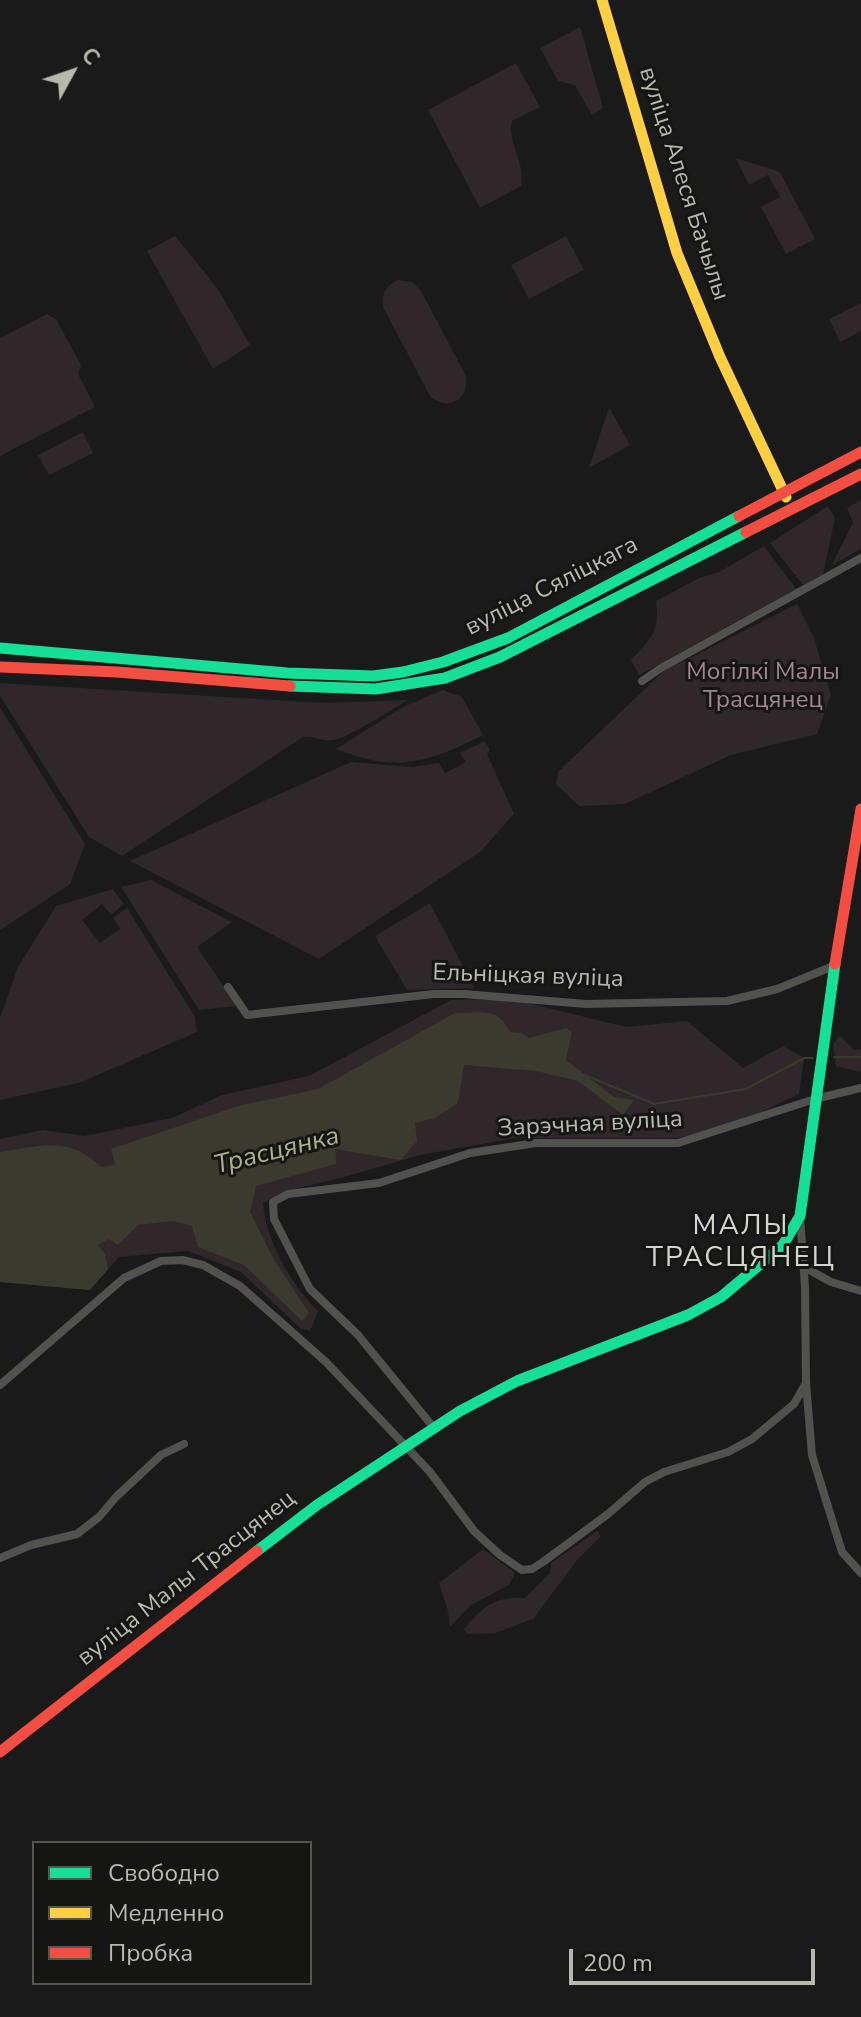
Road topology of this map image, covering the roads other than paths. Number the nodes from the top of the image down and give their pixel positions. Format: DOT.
graph roads {
  1 [pos="602,0"];
  2 [pos="861,452"];
  3 [pos="861,474"];
  4 [pos="782,491"];
  5 [pos="792,507"];
  6 [pos="861,558"];
  7 [pos="0,648"];
  8 [pos="0,667"];
  9 [pos="642,681"];
  10 [pos="861,809"];
  11 [pos="836,964"];
  12 [pos="228,987"];
  13 [pos="861,1088"];
  14 [pos="815,1099"];
  15 [pos="800,1216"];
  16 [pos="783,1245"];
  17 [pos="804,1267"];
  18 [pos="861,1291"];
  19 [pos="0,1370"];
  20 [pos="4,1382"];
  21 [pos="806,1383"];
  22 [pos="434,1428"];
  23 [pos="184,1444"];
  24 [pos="404,1446"];
  25 [pos="0,1558"];
  26 [pos="861,1573"];
  27 [pos="0,1752"];
  1 -- 4 [label="street, вуліца Алеся Бачылы"];
  2 -- 4 [label="street, вуліца Сяліцкага"];
  3 -- 5 [label="street, вуліца Сяліцкага"];
  4 -- 5 [label="street, вуліца Алеся Бачылы"];
  4 -- 7 [label="street, вуліца Сяліцкага"];
  5 -- 8 [label="street, вуліца Сяліцкага"];
  6 -- 9 [label="street"];
  10 -- 11 [label="street"];
  11 -- 12 [label="street, Ельніцкая вуліца"];
  11 -- 14 [label="street"];
  13 -- 14 [label="street, Зарэчная вуліца"];
  14 -- 15 [label="street, вуліца Малы Трасцянец"];
  14 -- 22 [label="street, Зарэчная вуліца"];
  15 -- 16 [label="street, вуліца Малы Трасцянец"];
  15 -- 17 [label="street"];
  16 -- 17 [label="street"];
  16 -- 22 [label="street, вуліца Малы Трасцянец"];
  17 -- 18 [label="street"];
  17 -- 21 [label="street"];
  19 -- 20 [label="street"];
  20 -- 24 [label="street"];
  21 -- 24 [label="street"];
  21 -- 26 [label="street"];
  22 -- 24 [label="street, вуліца Малы Трасцянец"];
  23 -- 25 [label="street"];
  24 -- 27 [label="street, вуліца Малы Трасцянец"];
}
